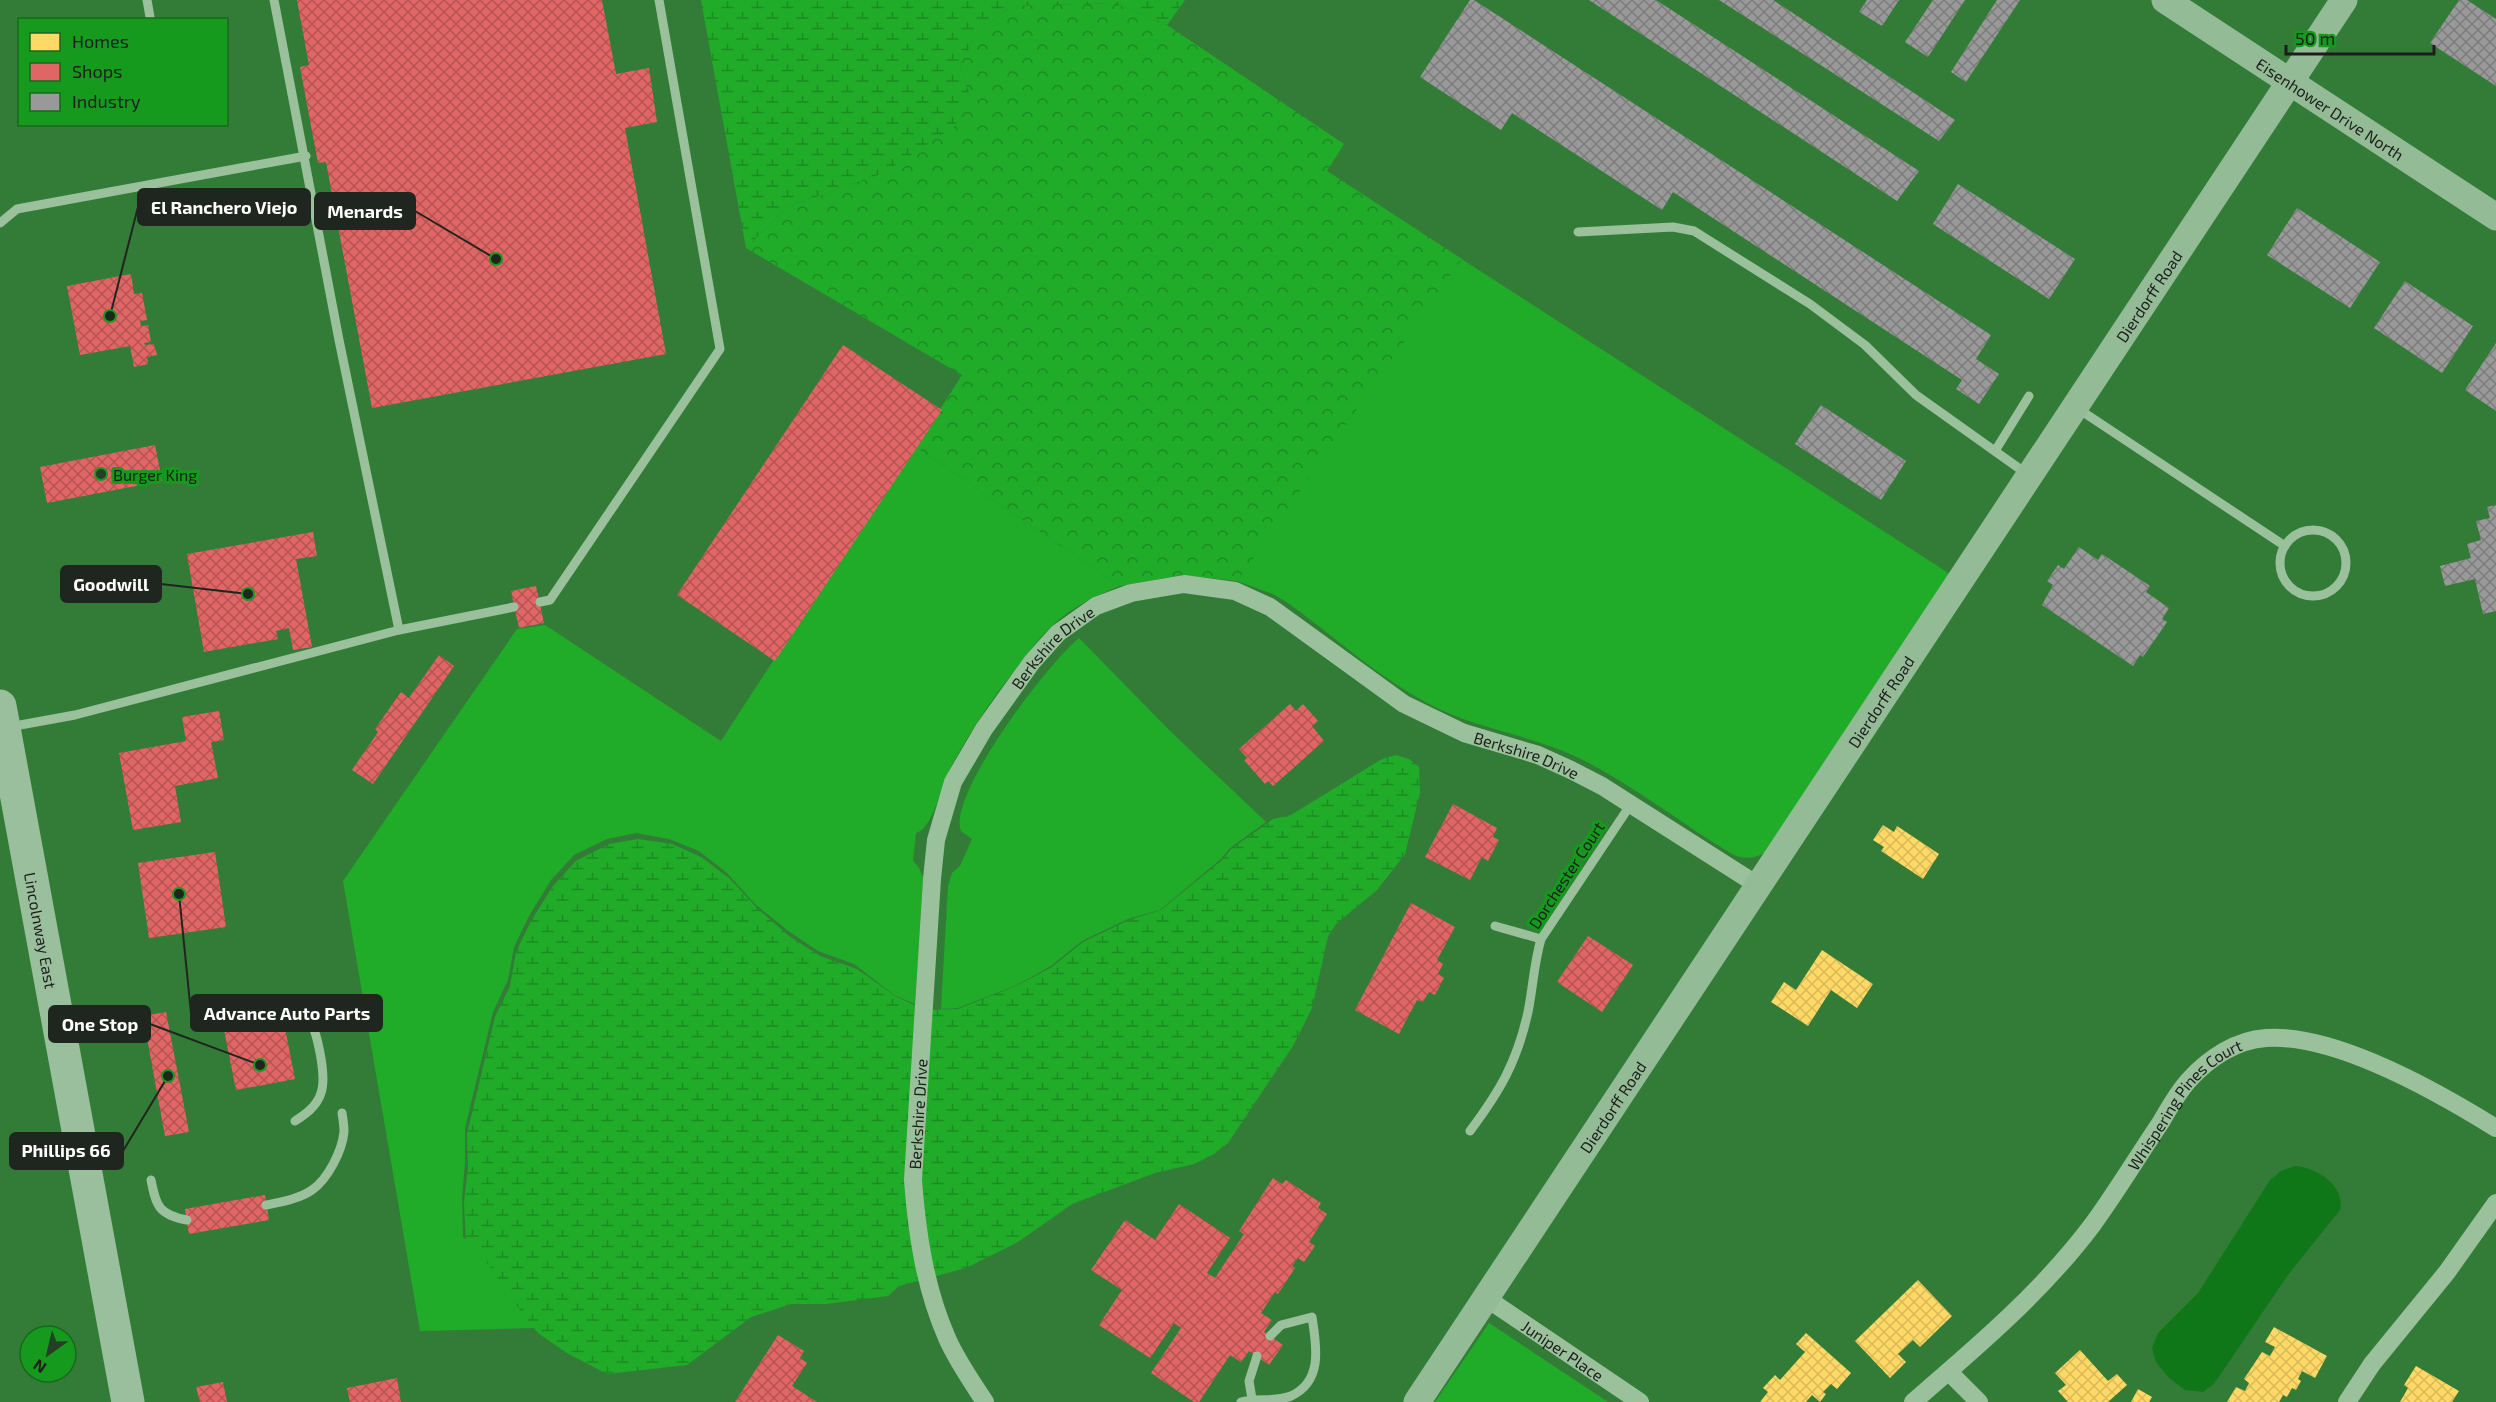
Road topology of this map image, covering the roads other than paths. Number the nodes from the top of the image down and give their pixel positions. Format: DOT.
graph roads {
  1 [pos="147,0"];
  2 [pos="274,0"];
  3 [pos="658,0"];
  4 [pos="2165,0"];
  5 [pos="2344,0"];
  6 [pos="150,18"];
  7 [pos="2290,81"];
  8 [pos="306,156"];
  9 [pos="2496,217"];
  10 [pos="0,223"];
  11 [pos="1578,232"];
  12 [pos="2029,396"];
  13 [pos="2077,408"];
  14 [pos="1995,451"];
  15 [pos="2031,477"];
  16 [pos="2285,546"];
  17 [pos="540,602"];
  18 [pos="514,607"];
  19 [pos="399,630"];
  20 [pos="2,717"];
  21 [pos="1631,804"];
  22 [pos="1759,886"];
  23 [pos="1495,926"];
  24 [pos="1541,939"];
  25 [pos="206,1006"];
  26 [pos="342,1113"];
  27 [pos="295,1121"];
  28 [pos="2496,1128"];
  29 [pos="1470,1131"];
  30 [pos="151,1180"];
  31 [pos="2496,1203"];
  32 [pos="266,1205"];
  33 [pos="187,1220"];
  34 [pos="1486,1298"];
  35 [pos="1270,1336"];
  36 [pos="1257,1356"];
  37 [pos="1949,1372"];
  38 [pos="1252,1399"];
  39 [pos="128,1402"];
  40 [pos="985,1402"];
  41 [pos="1241,1402"];
  42 [pos="1417,1402"];
  43 [pos="1640,1402"];
  44 [pos="1913,1402"];
  45 [pos="1979,1402"];
  46 [pos="2348,1402"];
  1 -- 6 [label="lane"];
  2 -- 8 [label="lane"];
  3 -- 17 [label="lane"];
  4 -- 7 [label="street, Eisenhower Drive North"];
  5 -- 7 [label="street, Dierdorff Road"];
  7 -- 9 [label="street, Eisenhower Drive North"];
  7 -- 13 [label="street, Dierdorff Road"];
  8 -- 10 [label="lane"];
  8 -- 19 [label="lane"];
  11 -- 14 [label="lane"];
  12 -- 14 [label="lane"];
  13 -- 15 [label="street, Dierdorff Road"];
  13 -- 16 [label="lane"];
  14 -- 15 [label="lane"];
  15 -- 22 [label="street, Dierdorff Road"];
  16 -- 16 [label="lane"];
  18 -- 19 [label="lane"];
  19 -- 20 [label="lane"];
  20 -- 39 [label="highway, Lincolnway East"];
  21 -- 22 [label="street, Berkshire Drive"];
  21 -- 24 [label="lane, Dorchester Court"];
  21 -- 40 [label="street, Berkshire Drive"];
  22 -- 34 [label="street, Dierdorff Road"];
  23 -- 24 [label="lane"];
  24 -- 29 [label="lane, Dorchester Court"];
  25 -- 27 [label="lane"];
  26 -- 32 [label="lane"];
  28 -- 37 [label="street, Whispering Pines Court"];
  30 -- 33 [label="lane"];
  31 -- 46 [label="street"];
  34 -- 42 [label="street, Dierdorff Road"];
  34 -- 43 [label="street, Juniper Place"];
  35 -- 38 [label="lane"];
  36 -- 38 [label="lane"];
  37 -- 44 [label="street, Whispering Pines Court"];
  37 -- 45 [label="street"];
  38 -- 41 [label="lane"];
}
